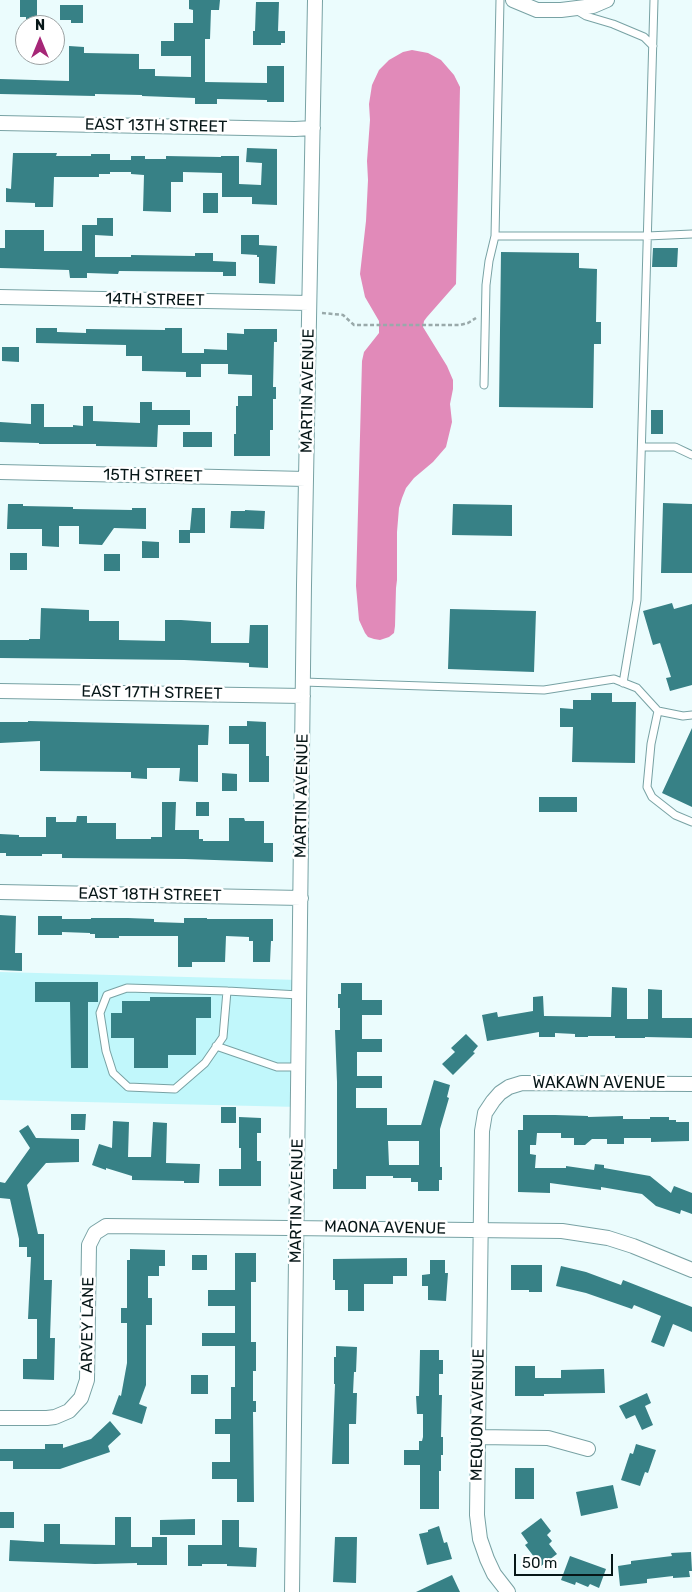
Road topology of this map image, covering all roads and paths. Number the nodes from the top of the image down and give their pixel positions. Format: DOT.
graph roads {
  1 [pos="315,0"];
  2 [pos="500,0"];
  3 [pos="513,0"];
  4 [pos="607,0"];
  5 [pos="654,0"];
  6 [pos="573,9"];
  7 [pos="653,46"];
  8 [pos="0,123"];
  9 [pos="313,128"];
  10 [pos="692,234"];
  11 [pos="495,236"];
  12 [pos="647,236"];
  13 [pos="0,296"];
  14 [pos="309,310"];
  15 [pos="478,316"];
  16 [pos="484,385"];
  17 [pos="642,447"];
  18 [pos="692,455"];
  19 [pos="0,472"];
  20 [pos="306,479"];
  21 [pos="303,682"];
  22 [pos="623,683"];
  23 [pos="0,691"];
  24 [pos="303,696"];
  25 [pos="658,711"];
  26 [pos="692,715"];
  27 [pos="692,822"];
  28 [pos="0,892"];
  29 [pos="300,898"];
  30 [pos="227,991"];
  31 [pos="299,995"];
  32 [pos="216,1046"];
  33 [pos="298,1067"];
  34 [pos="692,1084"];
  35 [pos="296,1227"];
  36 [pos="481,1229"];
  37 [pos="89,1253"];
  38 [pos="692,1270"];
  39 [pos="0,1418"];
  40 [pos="478,1437"];
  41 [pos="588,1449"];
  42 [pos="292,1592"];
  43 [pos="508,1592"];
  1 -- 9 [label="street, MARTIN AVENUE"];
  2 -- 11 [label="lane"];
  3 -- 6 [label="street"];
  4 -- 6 [label="street"];
  5 -- 7 [label="lane"];
  6 -- 7 [label="lane"];
  7 -- 12 [label="lane"];
  8 -- 9 [label="street, EAST 13TH STREET"];
  9 -- 14 [label="street, MARTIN AVENUE"];
  10 -- 12 [label="lane"];
  11 -- 12 [label="lane"];
  11 -- 16 [label="lane"];
  12 -- 17 [label="lane"];
  13 -- 14 [label="street, 14TH STREET"];
  14 -- 15 [label="path"];
  14 -- 20 [label="street, MARTIN AVENUE"];
  17 -- 18 [label="lane"];
  17 -- 22 [label="lane"];
  19 -- 20 [label="street, 15TH STREET"];
  20 -- 21 [label="street, MARTIN AVENUE"];
  21 -- 22 [label="lane"];
  21 -- 24 [label="street, MARTIN AVENUE"];
  22 -- 25 [label="lane"];
  23 -- 24 [label="street, EAST 17TH STREET"];
  24 -- 29 [label="street, MARTIN AVENUE"];
  25 -- 26 [label="lane"];
  25 -- 27 [label="lane"];
  28 -- 29 [label="street, EAST 18TH STREET"];
  29 -- 31 [label="street, MARTIN AVENUE"];
  30 -- 31 [label="lane"];
  30 -- 32 [label="lane"];
  30 -- 32 [label="lane"];
  31 -- 33 [label="street, MARTIN AVENUE"];
  32 -- 33 [label="lane"];
  33 -- 35 [label="street, MARTIN AVENUE"];
  34 -- 36 [label="street, WAKAWN AVENUE"];
  35 -- 36 [label="street, MAONA AVENUE"];
  35 -- 37 [label="street, MAONA AVENUE"];
  35 -- 42 [label="street, MARTIN AVENUE"];
  36 -- 38 [label="street, MAONA AVENUE"];
  36 -- 40 [label="street, MEQUON AVENUE"];
  37 -- 39 [label="street, ARVEY LANE"];
  40 -- 41 [label="street"];
  40 -- 43 [label="street, MEQUON AVENUE"];
}
